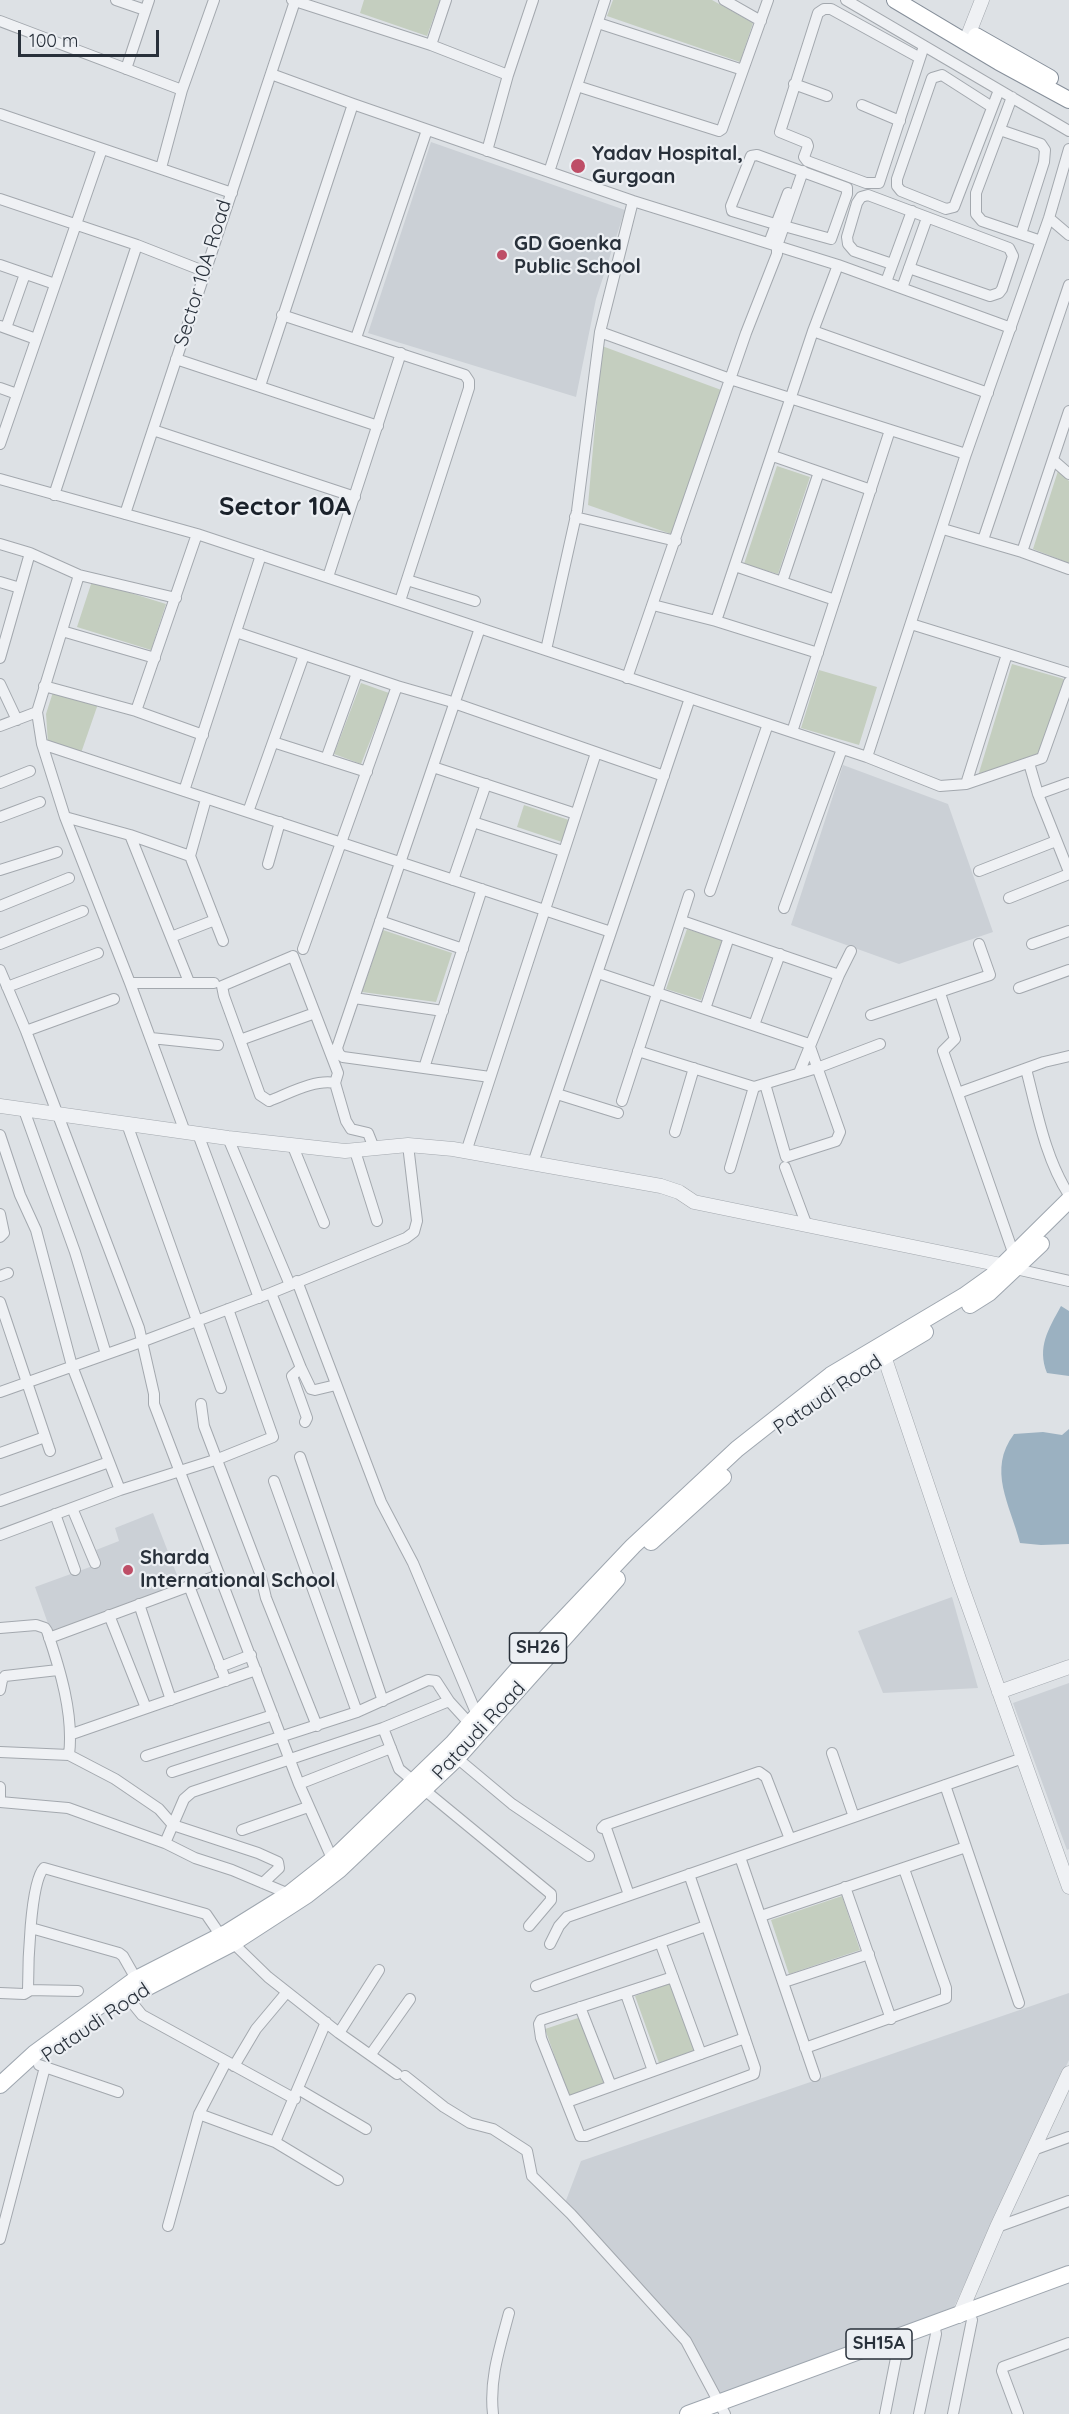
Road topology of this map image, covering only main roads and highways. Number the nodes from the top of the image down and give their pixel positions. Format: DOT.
graph roads {
  1 [pos="896,0"];
  2 [pos="914,0"];
  3 [pos="1069,89"];
  4 [pos="1069,100"];
  5 [pos="1069,1200"];
  6 [pos="1069,1215"];
  7 [pos="1011,1263"];
  8 [pos="608,1580"];
  9 [pos="418,1786"];
  10 [pos="336,1865"];
  11 [pos="227,1937"];
  12 [pos="36,2063"];
  13 [pos="0,2085"];
  14 [pos="0,2098"];
  15 [pos="1069,2274"];
  16 [pos="1069,2285"];
  17 [pos="966,2318"];
  18 [pos="935,2329"];
  19 [pos="721,2410"];
  20 [pos="688,2414"];
  1 -- 4 [label="main road"];
  2 -- 3 [label="main road"];
  5 -- 7 [label="main road, SH26"];
  6 -- 7 [label="main road, SH26"];
  7 -- 8 [label="main road, SH26"];
  8 -- 9 [label="main road, SH26"];
  8 -- 9 [label="main road, Pataudi Road / SH26"];
  9 -- 10 [label="main road, SH26"];
  10 -- 11 [label="main road, SH26"];
  10 -- 11 [label="main road, SH26"];
  11 -- 12 [label="main road, SH26"];
  12 -- 13 [label="main road, SH26"];
  12 -- 14 [label="main road, Pataudi Road / SH26"];
  15 -- 17 [label="main road, SH15A"];
  16 -- 17 [label="main road, SH15A"];
  17 -- 18 [label="main road, SH15A"];
  18 -- 19 [label="main road, SH15A"];
  18 -- 19 [label="main road, SH15A"];
  19 -- 20 [label="main road, SH15A"];
}
